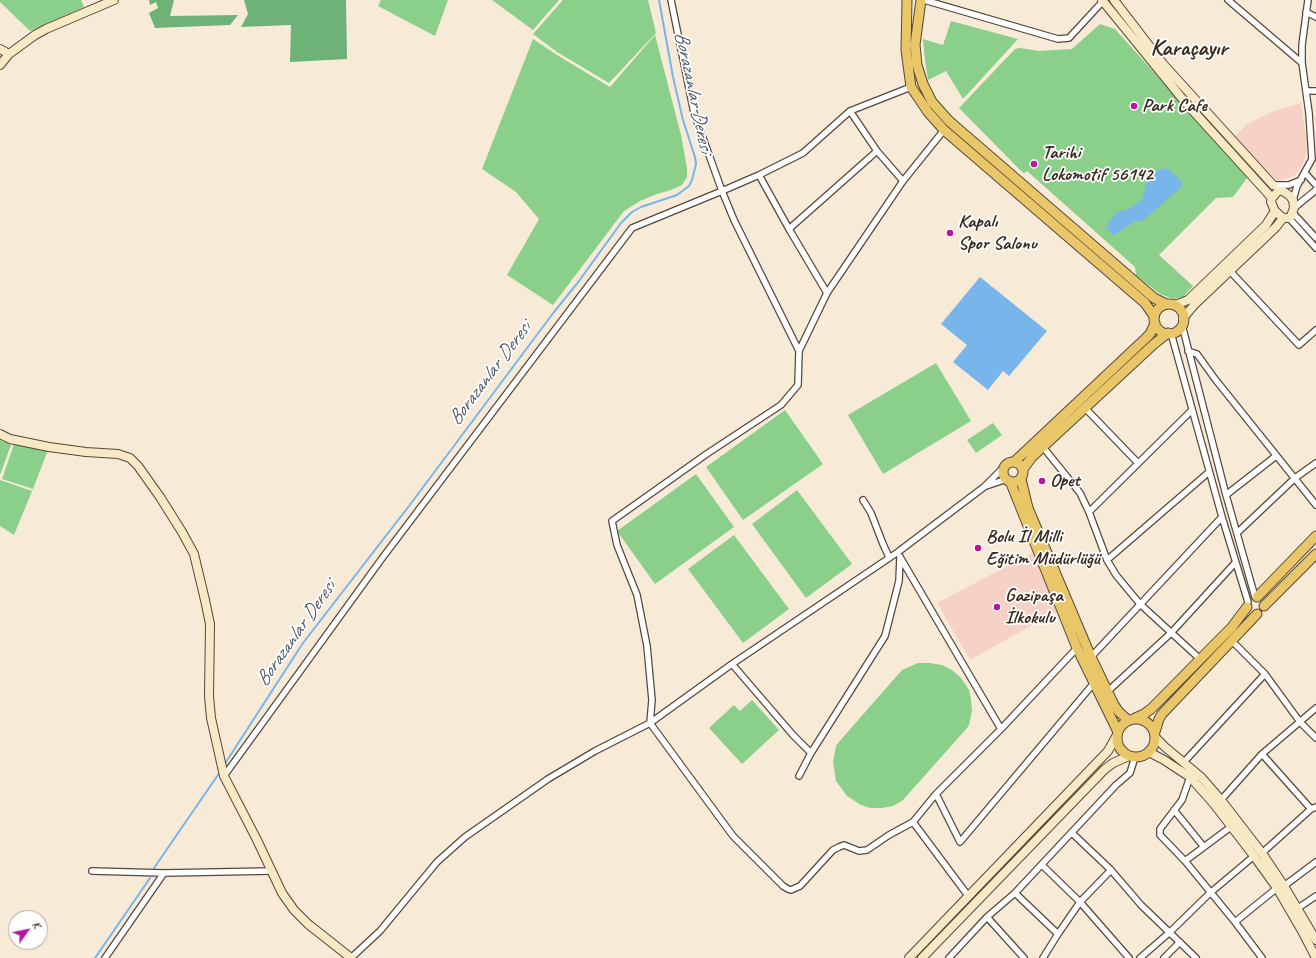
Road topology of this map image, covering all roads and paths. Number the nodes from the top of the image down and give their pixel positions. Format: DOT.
graph roads {
  1 [pos="114,0"];
  2 [pos="671,0"];
  3 [pos="907,0"];
  4 [pos="921,0"];
  5 [pos="924,0"];
  6 [pos="1103,0"];
  7 [pos="1114,0"];
  8 [pos="1228,0"];
  9 [pos="1308,0"];
  10 [pos="1306,12"];
  11 [pos="1316,17"];
  12 [pos="0,50"];
  13 [pos="9,54"];
  14 [pos="1302,63"];
  15 [pos="0,65"];
  16 [pos="911,87"];
  17 [pos="1306,90"];
  18 [pos="1316,91"];
  19 [pos="850,110"];
  20 [pos="944,130"];
  21 [pos="877,150"];
  22 [pos="1316,154"];
  23 [pos="1312,159"];
  24 [pos="1305,173"];
  25 [pos="760,175"];
  26 [pos="1301,179"];
  27 [pos="903,181"];
  28 [pos="1316,185"];
  29 [pos="1297,186"];
  30 [pos="722,190"];
  31 [pos="1279,190"];
  32 [pos="1316,190"];
  33 [pos="1272,198"];
  34 [pos="1275,211"];
  35 [pos="1290,211"];
  36 [pos="789,229"];
  37 [pos="1316,238"];
  38 [pos="1316,248"];
  39 [pos="1230,271"];
  40 [pos="827,293"];
  41 [pos="1170,305"];
  42 [pos="1154,320"];
  43 [pos="1182,322"];
  44 [pos="1316,330"];
  45 [pos="1169,333"];
  46 [pos="1188,350"];
  47 [pos="798,351"];
  48 [pos="1086,409"];
  49 [pos="1192,410"];
  50 [pos="0,434"];
  51 [pos="1043,447"];
  52 [pos="1276,456"];
  53 [pos="1014,462"];
  54 [pos="1138,463"];
  55 [pos="1316,463"];
  56 [pos="1005,466"];
  57 [pos="1209,472"];
  58 [pos="1022,474"];
  59 [pos="1295,478"];
  60 [pos="1008,480"];
  61 [pos="984,487"];
  62 [pos="1226,495"];
  63 [pos="864,500"];
  64 [pos="1316,505"];
  65 [pos="1089,512"];
  66 [pos="1222,517"];
  67 [pos="1237,533"];
  68 [pos="1316,536"];
  69 [pos="899,554"];
  70 [pos="1316,554"];
  71 [pos="889,557"];
  72 [pos="1107,560"];
  73 [pos="1235,563"];
  74 [pos="1252,601"];
  75 [pos="1140,604"];
  76 [pos="1264,606"];
  77 [pos="1257,614"];
  78 [pos="1171,633"];
  79 [pos="1232,641"];
  80 [pos="1077,648"];
  81 [pos="1091,657"];
  82 [pos="1200,659"];
  83 [pos="732,664"];
  84 [pos="1265,674"];
  85 [pos="1094,683"];
  86 [pos="1107,692"];
  87 [pos="1316,708"];
  88 [pos="1131,719"];
  89 [pos="1300,722"];
  90 [pos="650,723"];
  91 [pos="1001,729"];
  92 [pos="1117,734"];
  93 [pos="1155,735"];
  94 [pos="1316,738"];
  95 [pos="1149,752"];
  96 [pos="811,753"];
  97 [pos="1262,754"];
  98 [pos="1132,757"];
  99 [pos="1184,762"];
  100 [pos="224,776"];
  101 [pos="799,776"];
  102 [pos="1190,777"];
  103 [pos="936,794"];
  104 [pos="1221,800"];
  105 [pos="1314,808"];
  106 [pos="1174,810"];
  107 [pos="913,822"];
  108 [pos="1232,826"];
  109 [pos="1072,833"];
  110 [pos="1204,847"];
  111 [pos="1258,855"];
  112 [pos="1185,861"];
  113 [pos="1316,862"];
  114 [pos="1042,865"];
  115 [pos="1111,870"];
  116 [pos="92,871"];
  117 [pos="271,871"];
  118 [pos="164,873"];
  119 [pos="1280,887"];
  120 [pos="1014,893"];
  121 [pos="1210,893"];
  122 [pos="969,896"];
  123 [pos="1316,896"];
  124 [pos="1080,902"];
  125 [pos="1298,908"];
  126 [pos="987,917"];
  127 [pos="1235,922"];
  128 [pos="1170,932"];
  129 [pos="1058,934"];
  130 [pos="1316,940"];
  131 [pos="1180,942"];
  132 [pos="105,958"];
  133 [pos="351,958"];
  134 [pos="909,958"];
  135 [pos="922,958"];
  136 [pos="949,958"];
  137 [pos="1024,958"];
  138 [pos="1043,958"];
  139 [pos="1129,958"];
  140 [pos="1140,958"];
  141 [pos="1164,958"];
  142 [pos="1196,958"];
  143 [pos="1262,958"];
  144 [pos="1316,958"];
  1 -- 13 [label="main road"];
  2 -- 30 [label="street"];
  3 -- 16 [label="main road"];
  4 -- 41 [label="main road"];
  5 -- 6 [label="street"];
  6 -- 33 [label="main road"];
  7 -- 31 [label="main road"];
  8 -- 14 [label="street"];
  9 -- 10 [label="street"];
  10 -- 11 [label="street"];
  10 -- 14 [label="street"];
  12 -- 13 [label="main road"];
  13 -- 15 [label="main road"];
  14 -- 17 [label="street"];
  16 -- 19 [label="street"];
  16 -- 20 [label="main road"];
  17 -- 18 [label="street"];
  17 -- 23 [label="street"];
  19 -- 21 [label="street"];
  19 -- 25 [label="street"];
  20 -- 27 [label="street"];
  20 -- 42 [label="main road"];
  21 -- 27 [label="street"];
  21 -- 36 [label="street"];
  22 -- 23 [label="street"];
  23 -- 24 [label="street"];
  24 -- 26 [label="street"];
  24 -- 28 [label="street"];
  25 -- 30 [label="street"];
  25 -- 36 [label="street"];
  26 -- 29 [label="street"];
  26 -- 31 [label="street"];
  27 -- 40 [label="street"];
  29 -- 31 [label="street"];
  29 -- 35 [label="street"];
  30 -- 47 [label="street"];
  30 -- 100 [label="street"];
  31 -- 33 [label="main road"];
  31 -- 35 [label="main road"];
  32 -- 35 [label="street"];
  33 -- 34 [label="main road"];
  34 -- 35 [label="main road"];
  34 -- 41 [label="main road"];
  35 -- 37 [label="street"];
  35 -- 38 [label="street"];
  35 -- 39 [label="main road"];
  36 -- 40 [label="street"];
  39 -- 43 [label="main road"];
  39 -- 44 [label="street"];
  40 -- 47 [label="street"];
  41 -- 42 [label="main road"];
  41 -- 43 [label="main road"];
  42 -- 45 [label="main road"];
  42 -- 53 [label="main road"];
  43 -- 45 [label="main road"];
  43 -- 46 [label="street"];
  45 -- 48 [label="main road"];
  45 -- 49 [label="street"];
  46 -- 52 [label="street"];
  46 -- 62 [label="street"];
  47 -- 90 [label="street"];
  48 -- 51 [label="main road"];
  48 -- 54 [label="street"];
  49 -- 54 [label="street"];
  49 -- 57 [label="street"];
  50 -- 100 [label="main road"];
  51 -- 58 [label="main road"];
  51 -- 65 [label="street"];
  52 -- 59 [label="street"];
  52 -- 62 [label="street"];
  53 -- 56 [label="main road"];
  53 -- 58 [label="main road"];
  54 -- 65 [label="street"];
  55 -- 59 [label="street"];
  56 -- 60 [label="main road"];
  56 -- 61 [label="street"];
  57 -- 66 [label="street"];
  57 -- 72 [label="street"];
  58 -- 60 [label="main road"];
  58 -- 81 [label="main road"];
  59 -- 64 [label="street"];
  59 -- 67 [label="street"];
  60 -- 61 [label="street"];
  60 -- 80 [label="main road"];
  61 -- 69 [label="street"];
  62 -- 67 [label="street"];
  63 -- 71 [label="street"];
  65 -- 72 [label="street"];
  66 -- 73 [label="street"];
  66 -- 75 [label="street"];
  67 -- 74 [label="street"];
  68 -- 74 [label="main road"];
  69 -- 71 [label="street"];
  69 -- 91 [label="street"];
  69 -- 96 [label="street"];
  70 -- 76 [label="main road"];
  71 -- 83 [label="street"];
  72 -- 75 [label="street"];
  73 -- 74 [label="street"];
  73 -- 78 [label="street"];
  74 -- 76 [label="main road"];
  74 -- 77 [label="main road"];
  74 -- 82 [label="main road"];
  75 -- 78 [label="street"];
  75 -- 81 [label="street"];
  76 -- 77 [label="main road"];
  77 -- 79 [label="main road"];
  78 -- 82 [label="street"];
  78 -- 86 [label="street"];
  79 -- 84 [label="street"];
  79 -- 93 [label="main road"];
  80 -- 85 [label="main road"];
  80 -- 91 [label="street"];
  81 -- 86 [label="main road"];
  82 -- 88 [label="main road"];
  83 -- 90 [label="street"];
  83 -- 96 [label="street"];
  84 -- 89 [label="street"];
  84 -- 99 [label="street"];
  85 -- 92 [label="main road"];
  85 -- 103 [label="street"];
  86 -- 88 [label="main road"];
  87 -- 89 [label="street"];
  88 -- 92 [label="main road"];
  88 -- 93 [label="main road"];
  89 -- 94 [label="street"];
  89 -- 97 [label="street"];
  90 -- 107 [label="street"];
  90 -- 133 [label="street"];
  91 -- 103 [label="street"];
  92 -- 98 [label="main road"];
  92 -- 122 [label="main road"];
  93 -- 95 [label="main road"];
  93 -- 99 [label="main road"];
  95 -- 98 [label="main road"];
  95 -- 102 [label="main road"];
  96 -- 101 [label="street"];
  97 -- 104 [label="street"];
  97 -- 105 [label="street"];
  98 -- 109 [label="street"];
  98 -- 135 [label="main road"];
  99 -- 104 [label="main road"];
  100 -- 117 [label="main road"];
  102 -- 106 [label="street"];
  102 -- 108 [label="main road"];
  103 -- 107 [label="street"];
  104 -- 111 [label="main road"];
  105 -- 111 [label="street"];
  106 -- 110 [label="street"];
  106 -- 112 [label="street"];
  107 -- 122 [label="street"];
  108 -- 110 [label="street"];
  108 -- 111 [label="main road"];
  109 -- 114 [label="street"];
  109 -- 115 [label="street"];
  110 -- 112 [label="street"];
  111 -- 119 [label="main road"];
  111 -- 121 [label="street"];
  112 -- 121 [label="street"];
  113 -- 119 [label="street"];
  114 -- 120 [label="street"];
  114 -- 124 [label="street"];
  115 -- 124 [label="street"];
  115 -- 128 [label="street"];
  116 -- 118 [label="street"];
  117 -- 118 [label="street"];
  117 -- 133 [label="main road"];
  118 -- 132 [label="street"];
  119 -- 125 [label="main road"];
  119 -- 127 [label="street"];
  119 -- 144 [label="main road"];
  120 -- 126 [label="street"];
  120 -- 129 [label="street"];
  121 -- 127 [label="street"];
  121 -- 128 [label="street"];
  122 -- 134 [label="main road"];
  123 -- 125 [label="street"];
  124 -- 129 [label="street"];
  124 -- 139 [label="street"];
  125 -- 130 [label="main road"];
  126 -- 136 [label="street"];
  126 -- 137 [label="street"];
  127 -- 143 [label="street"];
  128 -- 131 [label="street"];
  128 -- 140 [label="street"];
  129 -- 138 [label="street"];
  131 -- 141 [label="street"];
  131 -- 142 [label="street"];
}
